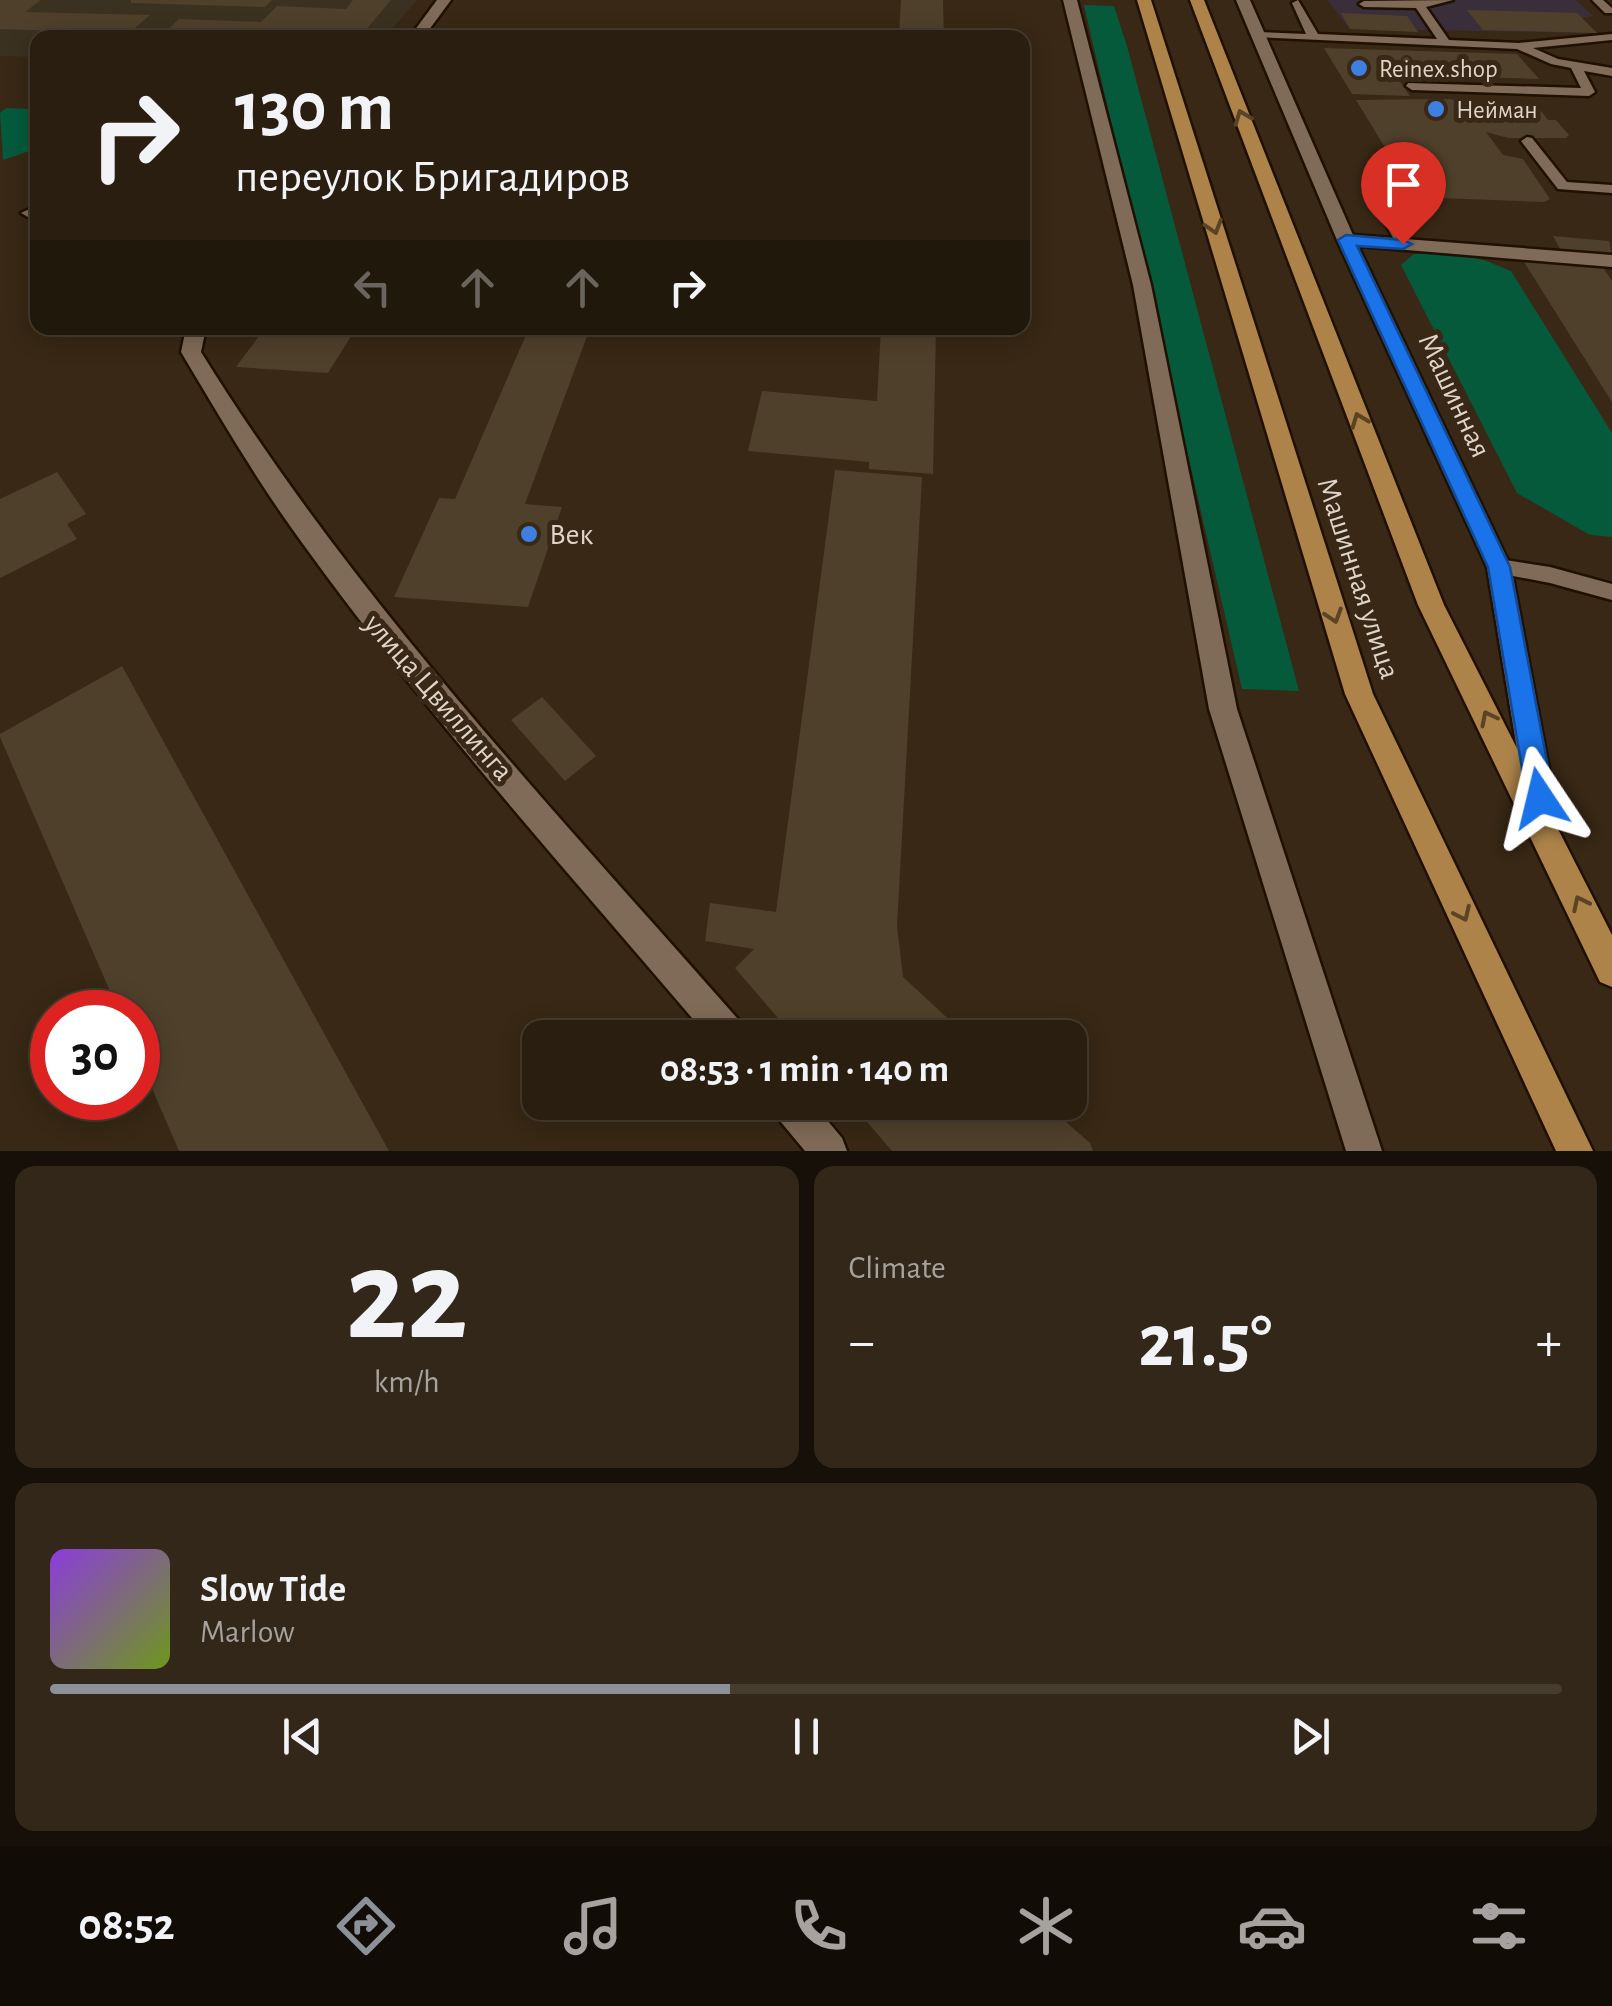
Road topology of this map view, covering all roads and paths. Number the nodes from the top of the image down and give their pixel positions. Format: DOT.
graph roads {
  1 [pos="444,0"];
  2 [pos="1070,0"];
  3 [pos="1144,0"];
  4 [pos="1197,0"];
  5 [pos="1243,0"];
  6 [pos="1448,0"];
  7 [pos="1597,0"];
  8 [pos="1298,4"];
  9 [pos="1364,4"];
  10 [pos="1419,5"];
  11 [pos="1608,11"];
  12 [pos="422,30"];
  13 [pos="1258,35"];
  14 [pos="1314,38"];
  15 [pos="1612,38"];
  16 [pos="1444,41"];
  17 [pos="1519,46"];
  18 [pos="1577,68"];
  19 [pos="1612,72"];
  20 [pos="1412,86"];
  21 [pos="1528,141"];
  22 [pos="1400,173"];
  23 [pos="1612,189"];
  24 [pos="1346,240"];
  25 [pos="1403,244"];
  26 [pos="1612,261"];
  27 [pos="195,335"];
  28 [pos="1499,567"];
  29 [pos="1612,592"];
  30 [pos="1547,837"];
  31 [pos="1612,970"];
  32 [pos="717,1020"];
  33 [pos="803,1120"];
  34 [pos="829,1151"];
  35 [pos="1364,1151"];
  36 [pos="1574,1151"];
  1 -- 12 [label="street"];
  2 -- 35 [label="street"];
  3 -- 36 [label="main road, Машинная улица, one-way"];
  30 -- 4 [label="main road, Машинная улица, one-way"];
  5 -- 13 [label="street, Машинная"];
  6 -- 10 [label="lane"];
  7 -- 11 [label="lane"];
  8 -- 14 [label="lane"];
  9 -- 10 [label="lane"];
  10 -- 16 [label="lane"];
  13 -- 14 [label="lane"];
  13 -- 24 [label="street, Машинная"];
  14 -- 16 [label="lane"];
  15 -- 17 [label="lane"];
  16 -- 17 [label="lane"];
  17 -- 18 [label="lane"];
  18 -- 19 [label="lane"];
  18 -- 20 [label="lane"];
  21 -- 23 [label="lane"];
  22 -- 25 [label="lane"];
  24 -- 25 [label="street"];
  24 -- 28 [label="street, Машинная"];
  25 -- 26 [label="street"];
  27 -- 32 [label="street, улица Цвиллинга"];
  28 -- 29 [label="lane"];
  28 -- 30 [label="street, Машинная"];
  31 -- 30 [label="main road, Машинная улица, one-way"];
  33 -- 34 [label="street"];
}
